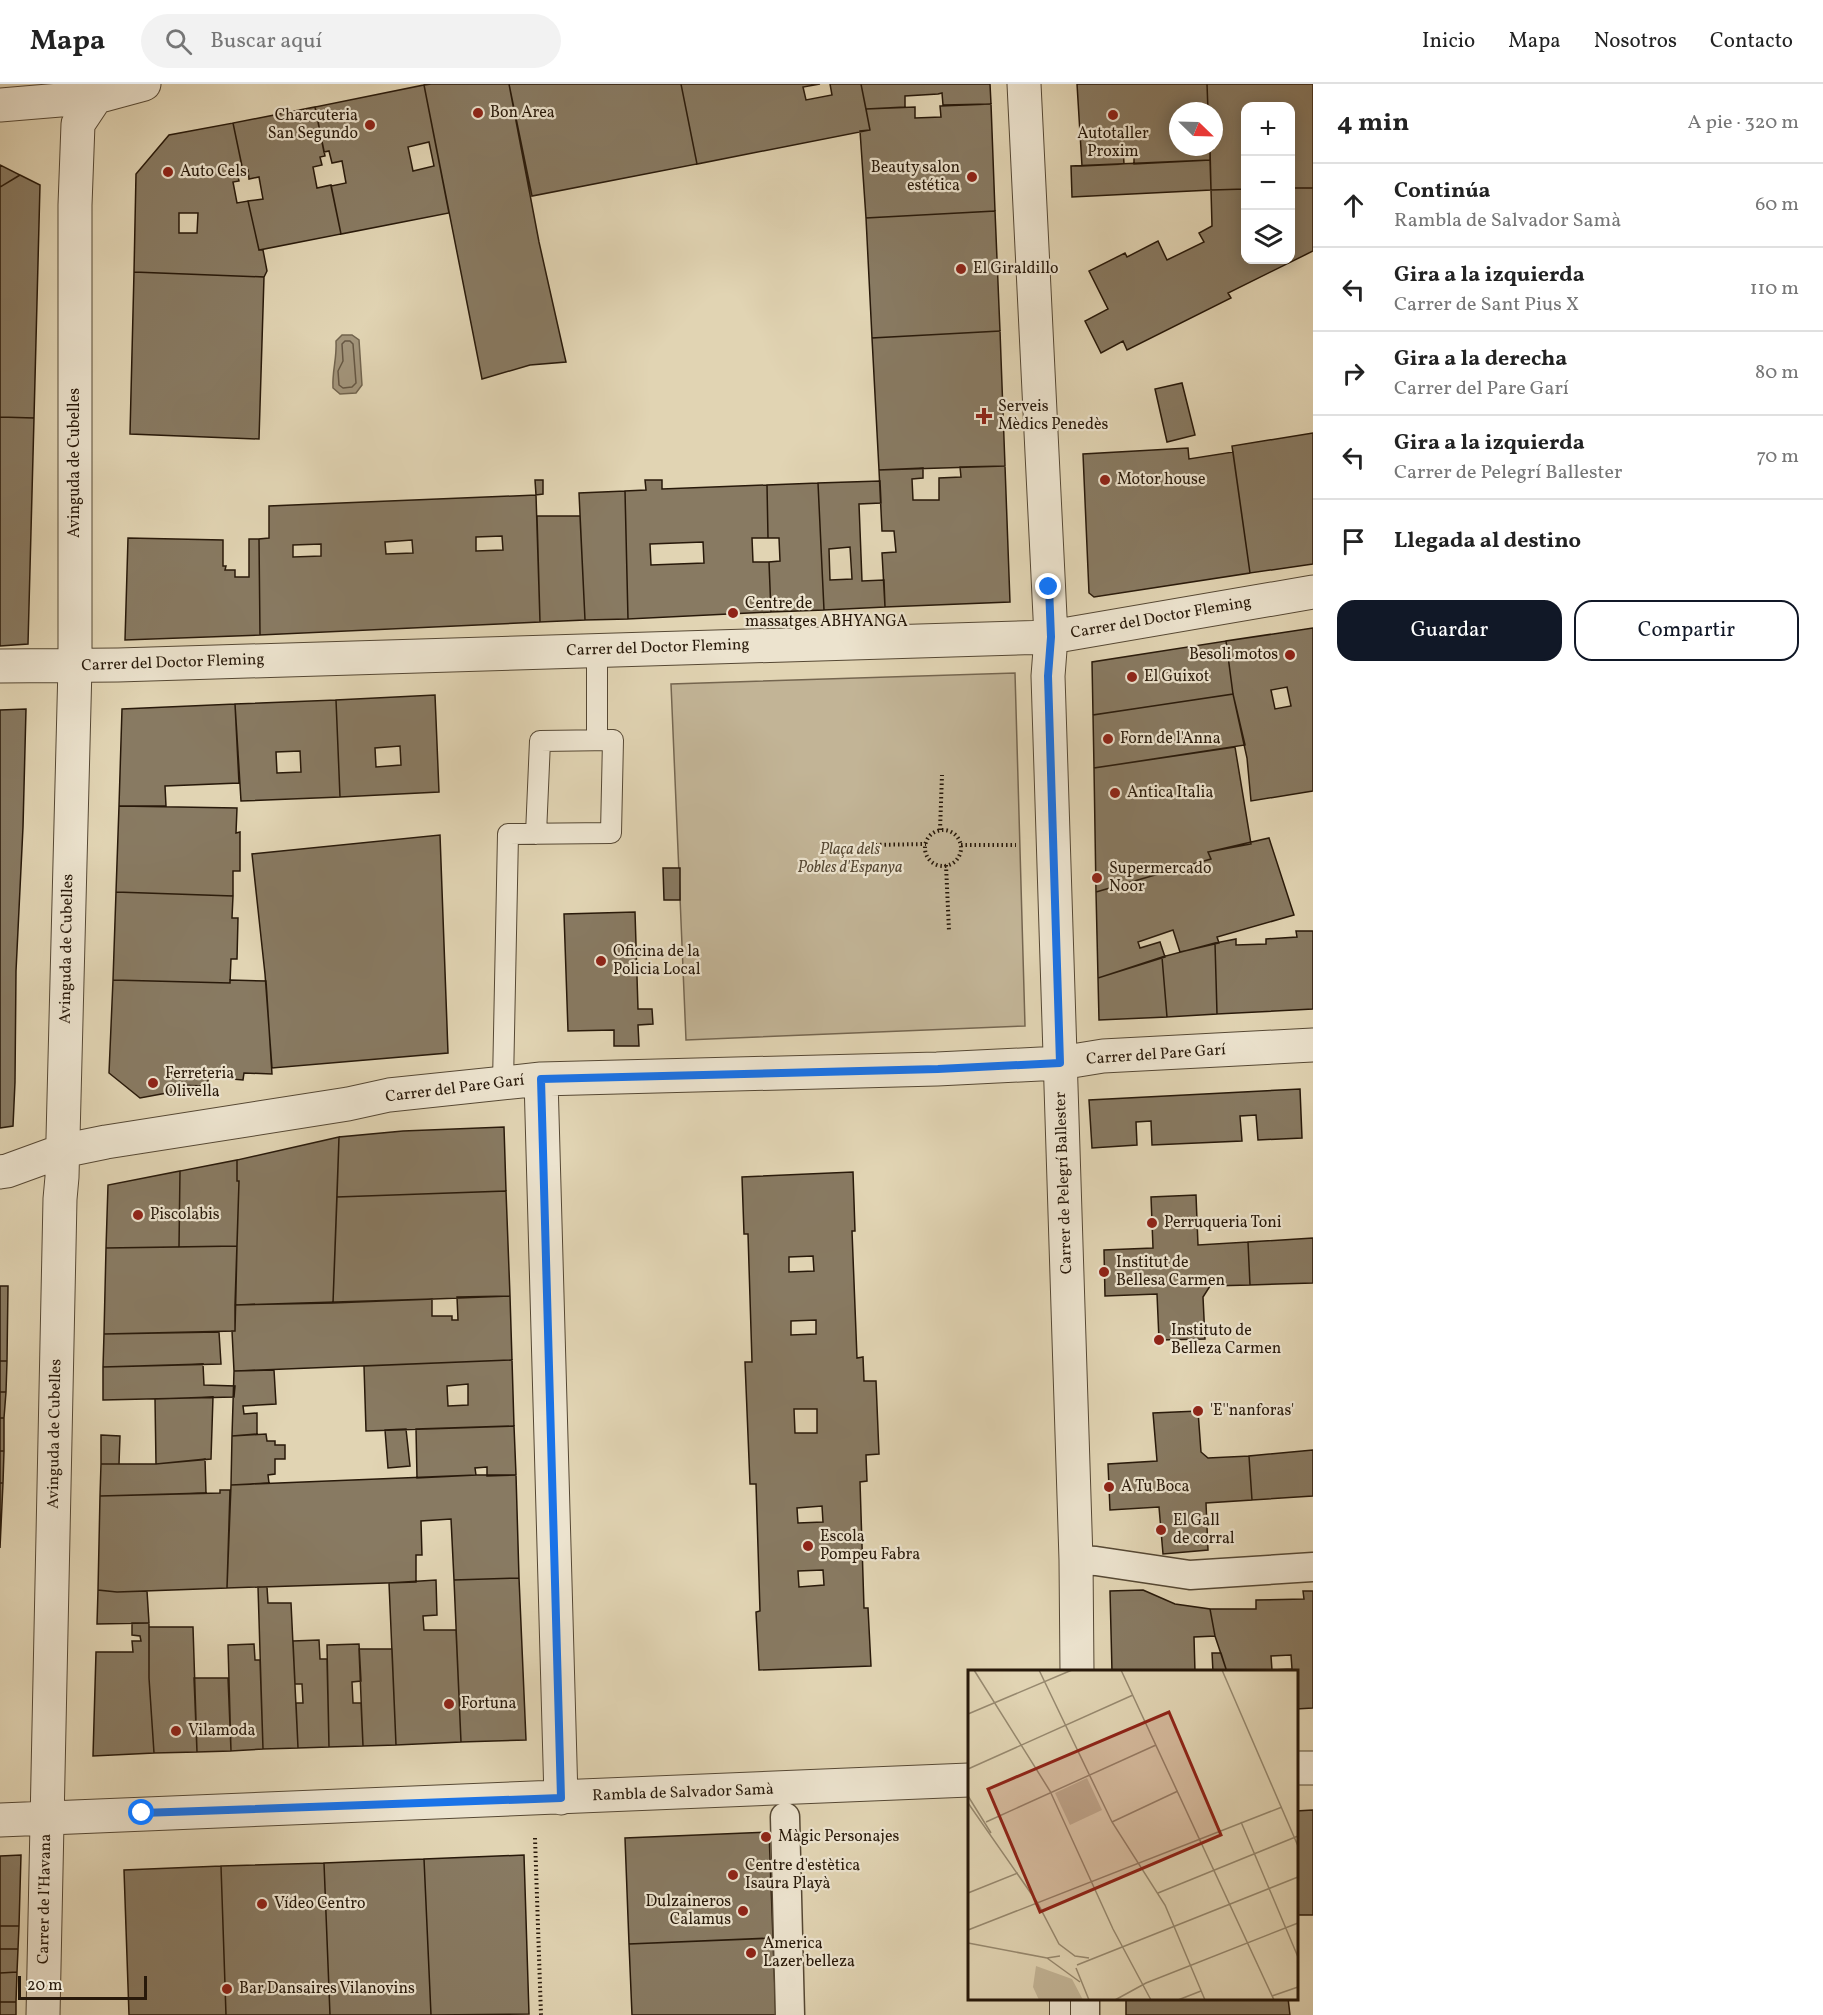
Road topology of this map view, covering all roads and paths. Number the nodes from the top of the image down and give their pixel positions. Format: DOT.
graph roads {
  1 [pos="144,84"];
  2 [pos="1024,84"];
  3 [pos="96,90"];
  4 [pos="0,105"];
  5 [pos="1313,592"];
  6 [pos="1051,637"];
  7 [pos="597,650"];
  8 [pos="0,666"];
  9 [pos="75,666"];
  10 [pos="597,740"];
  11 [pos="942,775"];
  12 [pos="940,830"];
  13 [pos="536,834"];
  14 [pos="926,844"];
  15 [pos="870,845"];
  16 [pos="961,845"];
  17 [pos="1022,845"];
  18 [pos="946,865"];
  19 [pos="949,931"];
  20 [pos="1313,1045"];
  21 [pos="1060,1063"];
  22 [pos="541,1079"];
  23 [pos="503,1083"];
  24 [pos="62,1151"];
  25 [pos="0,1172"];
  26 [pos="1076,1560"];
  27 [pos="1313,1567"];
  28 [pos="1077,1670"];
  29 [pos="968,1780"];
  30 [pos="561,1798"];
  31 [pos="785,1817"];
  32 [pos="46,1818"];
  33 [pos="0,1820"];
  34 [pos="534,1834"];
  35 [pos="43,2015"];
  36 [pos="541,2015"];
  37 [pos="790,2015"];
  1 -- 3 [label="street"];
  2 -- 6 [label="street, Carrer de Pelegrí Ballester"];
  3 -- 4 [label="street"];
  3 -- 9 [label="street, Avinguda de Cubelles"];
  5 -- 6 [label="street, Carrer del Doctor Fleming"];
  6 -- 7 [label="street, Carrer del Doctor Fleming"];
  6 -- 21 [label="street, Carrer de Pelegrí Ballester"];
  7 -- 9 [label="street, Carrer del Doctor Fleming"];
  7 -- 10 [label="lane"];
  8 -- 9 [label="street, Carrer del Doctor Fleming"];
  9 -- 24 [label="street, Avinguda de Cubelles"];
  10 -- 13 [label="lane"];
  10 -- 13 [label="lane"];
  11 -- 12 [label="path"];
  12 -- 14 [label="path"];
  12 -- 16 [label="path"];
  13 -- 23 [label="lane"];
  14 -- 15 [label="path"];
  14 -- 18 [label="path"];
  16 -- 17 [label="path"];
  16 -- 18 [label="path"];
  18 -- 19 [label="path"];
  20 -- 21 [label="street, Carrer del Pare Garí"];
  21 -- 22 [label="street, Carrer del Pare Garí"];
  21 -- 26 [label="street, Carrer de Pelegrí Ballester"];
  22 -- 23 [label="street, Carrer del Pare Garí"];
  22 -- 30 [label="street"];
  23 -- 24 [label="street, Carrer del Pare Garí"];
  24 -- 25 [label="street, Carrer del Pare Garí"];
  24 -- 32 [label="street, Avinguda de Cubelles"];
  26 -- 27 [label="street"];
  26 -- 28 [label="street, Carrer de Pelegrí Ballester"];
  29 -- 30 [label="street, Rambla de Salvador Samà"];
  30 -- 32 [label="street, Rambla de Salvador Samà"];
  31 -- 37 [label="street"];
  32 -- 33 [label="street, Rambla de Salvador Samà"];
  32 -- 35 [label="street, Carrer de l'Havana"];
  34 -- 36 [label="path"];
}
